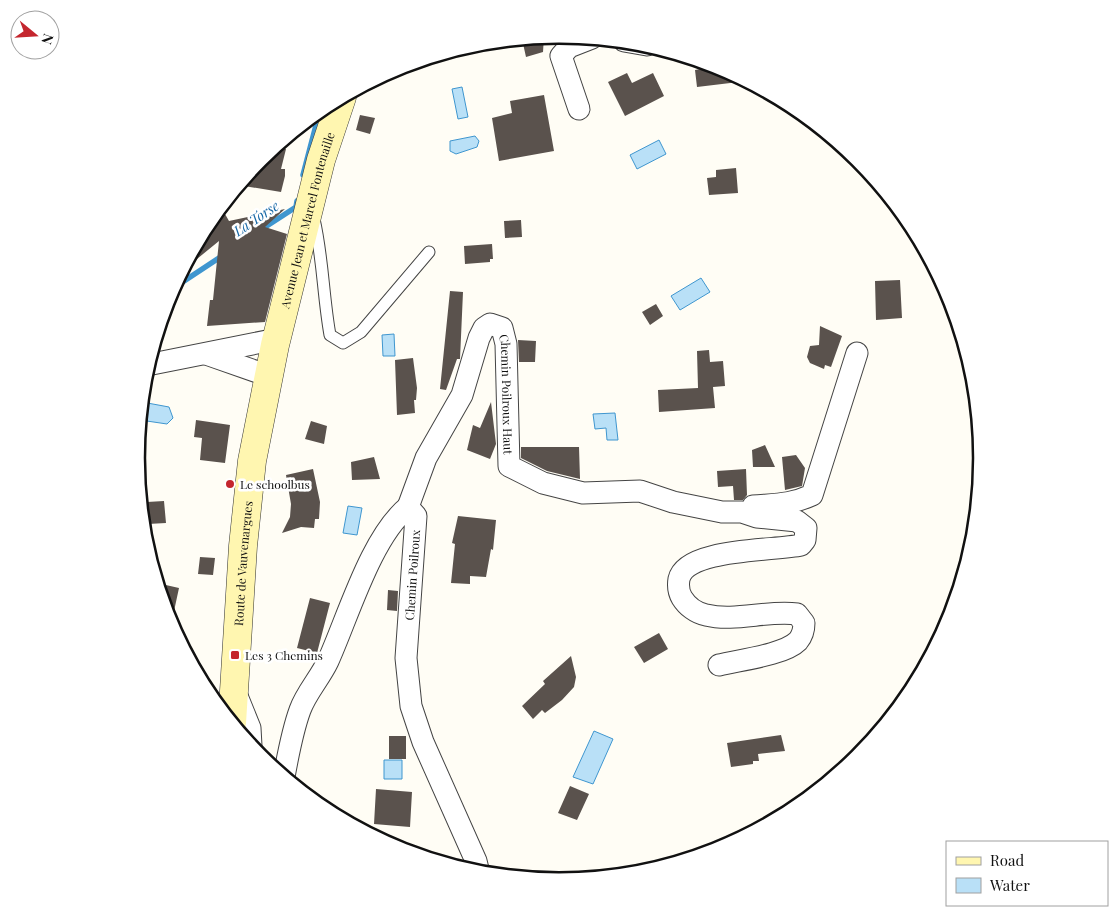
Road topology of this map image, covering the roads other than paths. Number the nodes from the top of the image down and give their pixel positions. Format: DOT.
graph roads {
  1 [pos="575,45"];
  2 [pos="339,108"];
  3 [pos="579,109"];
  4 [pos="310,206"];
  5 [pos="429,252"];
  6 [pos="276,342"];
  7 [pos="203,354"];
  8 [pos="856,354"];
  9 [pos="156,363"];
  10 [pos="269,376"];
  11 [pos="408,507"];
  12 [pos="742,512"];
  13 [pos="719,665"];
  14 [pos="232,687"];
  15 [pos="232,712"];
  16 [pos="250,734"];
  17 [pos="286,769"];
  18 [pos="477,864"];
  1 -- 3 [label="street"];
  2 -- 4 [label="main road, Avenue Jean et Marcel Fontenaille"];
  4 -- 5 [label="lane"];
  4 -- 6 [label="main road, Avenue Jean et Marcel Fontenaille"];
  6 -- 7 [label="street"];
  6 -- 10 [label="main road, Route de Vauvenargues"];
  7 -- 9 [label="street"];
  7 -- 10 [label="street"];
  8 -- 12 [label="street, Chemin Poilroux Haut"];
  10 -- 14 [label="main road, Route de Vauvenargues"];
  11 -- 12 [label="street, Chemin Poilroux Haut"];
  11 -- 17 [label="street, Chemin Poilroux"];
  11 -- 18 [label="street, Chemin Poilroux"];
  12 -- 13 [label="street, Chemin Poilroux Haut"];
  14 -- 15 [label="main road, Route de Vauvenargues"];
  14 -- 16 [label="street"];
}
